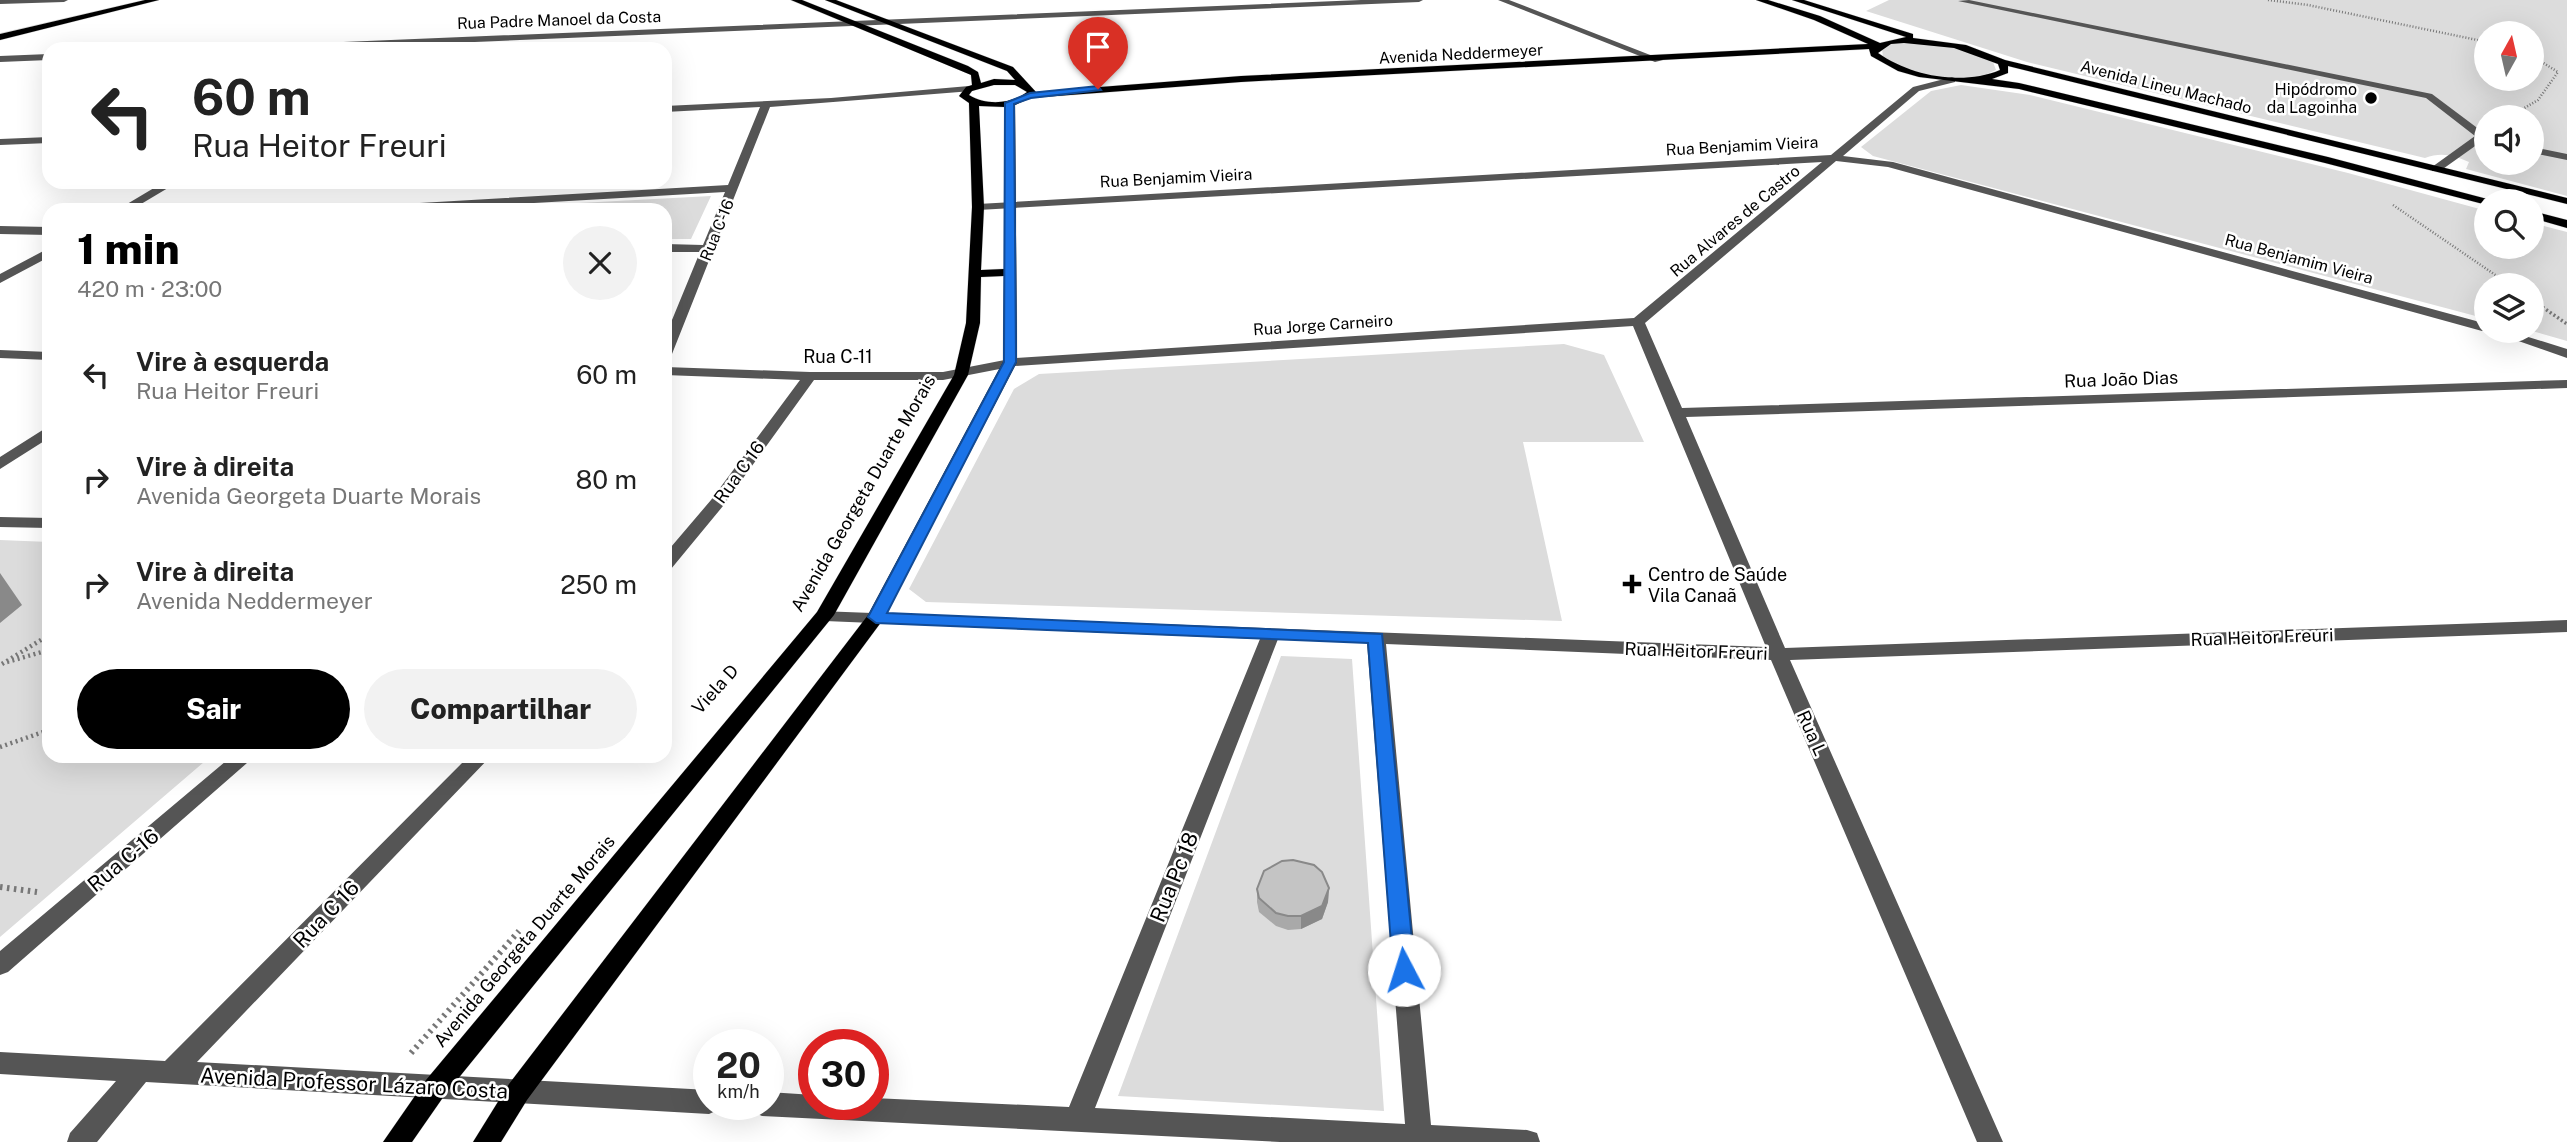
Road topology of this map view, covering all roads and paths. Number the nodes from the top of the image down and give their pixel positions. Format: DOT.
graph roads {
  1 [pos="64,0"];
  2 [pos="117,0"];
  3 [pos="155,0"];
  4 [pos="795,0"];
  5 [pos="829,0"];
  6 [pos="1419,0"];
  7 [pos="1502,0"];
  8 [pos="1760,0"];
  9 [pos="1796,0"];
  10 [pos="2268,0"];
  11 [pos="1962,1"];
  12 [pos="0,2"];
  13 [pos="100,13"];
  14 [pos="884,23"];
  15 [pos="852,24"];
  16 [pos="0,27"];
  17 [pos="0,37"];
  18 [pos="2474,38"];
  19 [pos="1923,40"];
  20 [pos="476,42"];
  21 [pos="1878,46"];
  22 [pos="1803,52"];
  23 [pos="42,57"];
  24 [pos="23,58"];
  25 [pos="0,59"];
  26 [pos="1879,59"];
  27 [pos="1658,60"];
  28 [pos="2002,62"];
  29 [pos="2544,64"];
  30 [pos="10,66"];
  31 [pos="1913,72"];
  32 [pos="1952,80"];
  33 [pos="1976,80"];
  34 [pos="1026,88"];
  35 [pos="1916,89"];
  36 [pos="972,94"];
  37 [pos="1010,103"];
  38 [pos="766,104"];
  39 [pos="2529,105"];
  40 [pos="672,109"];
  41 [pos="2474,130"];
  42 [pos="42,140"];
  43 [pos="0,142"];
  44 [pos="2474,145"];
  45 [pos="2544,152"];
  46 [pos="2567,157"];
  47 [pos="1835,158"];
  48 [pos="2435,169"];
  49 [pos="2410,180"];
  50 [pos="733,188"];
  51 [pos="160,189"];
  52 [pos="2474,198"];
  53 [pos="2387,200"];
  54 [pos="2567,201"];
  55 [pos="135,203"];
  56 [pos="473,203"];
  57 [pos="1011,205"];
  58 [pos="978,207"];
  59 [pos="2544,217"];
  60 [pos="2567,224"];
  61 [pos="0,230"];
  62 [pos="42,231"];
  63 [pos="672,248"];
  64 [pos="709,249"];
  65 [pos="42,256"];
  66 [pos="1011,272"];
  67 [pos="2493,273"];
  68 [pos="975,274"];
  69 [pos="0,279"];
  70 [pos="2544,308"];
  71 [pos="1638,322"];
  72 [pos="2474,324"];
  73 [pos="2567,324"];
  74 [pos="672,337"];
  75 [pos="2533,343"];
  76 [pos="0,354"];
  77 [pos="2567,354"];
  78 [pos="42,356"];
  79 [pos="1010,362"];
  80 [pos="672,371"];
  81 [pos="961,374"];
  82 [pos="810,376"];
  83 [pos="2567,384"];
  84 [pos="1677,412"];
  85 [pos="42,436"];
  86 [pos="0,464"];
  87 [pos="0,522"];
  88 [pos="42,523"];
  89 [pos="672,557"];
  90 [pos="825,615"];
  91 [pos="876,617"];
  92 [pos="2567,626"];
  93 [pos="1271,634"];
  94 [pos="1376,638"];
  95 [pos="42,639"];
  96 [pos="42,652"];
  97 [pos="1777,654"];
  98 [pos="1,665"];
  99 [pos="42,732"];
  100 [pos="0,747"];
  101 [pos="237,763"];
  102 [pos="474,763"];
  103 [pos="522,928"];
  104 [pos="0,965"];
  105 [pos="0,1063"];
  106 [pos="141,1070"];
  107 [pos="171,1072"];
  108 [pos="383,1085"];
  109 [pos="435,1088"];
  110 [pos="518,1093"];
  111 [pos="693,1101"];
  112 [pos="784,1105"];
  113 [pos="1077,1120"];
  114 [pos="1419,1136"];
  115 [pos="80,1142"];
  116 [pos="396,1142"];
  117 [pos="486,1142"];
  118 [pos="1527,1142"];
  119 [pos="1990,1142"];
  1 -- 12 [label="street"];
  2 -- 13 [label="main road"];
  2 -- 16 [label="main road"];
  3 -- 13 [label="main road"];
  4 -- 15 [label="main road"];
  5 -- 14 [label="main road"];
  6 -- 14 [label="street, Rua Padre Manoel da Costa"];
  7 -- 27 [label="street"];
  8 -- 21 [label="main road"];
  9 -- 19 [label="main road"];
  10 -- 18 [label="path"];
  11 -- 41 [label="street"];
  13 -- 17 [label="main road"];
  14 -- 15 [label="street, Rua Padre Manoel da Costa"];
  14 -- 34 [label="main road"];
  15 -- 20 [label="street, Rua Padre Manoel da Costa"];
  15 -- 36 [label="main road"];
  19 -- 21 [label="main road, Avenida Neddermeyer"];
  19 -- 28 [label="main road, Avenida Lineu Machado"];
  21 -- 22 [label="main road, Avenida Neddermeyer"];
  21 -- 26 [label="main road"];
  22 -- 26 [label="main road, Avenida Neddermeyer"];
  22 -- 27 [label="main road, Avenida Neddermeyer"];
  23 -- 24 [label="street"];
  24 -- 25 [label="street"];
  24 -- 30 [label="street"];
  26 -- 31 [label="main road, Avenida Neddermeyer"];
  27 -- 34 [label="main road, Avenida Neddermeyer"];
  28 -- 33 [label="main road"];
  28 -- 48 [label="main road, Avenida Lineu Machado"];
  29 -- 39 [label="path"];
  31 -- 32 [label="main road, Avenida Lineu Machado"];
  31 -- 35 [label="street"];
  32 -- 33 [label="main road, Avenida Lineu Machado"];
  32 -- 35 [label="street, Rua Alvares de Castro"];
  33 -- 49 [label="main road, Avenida Lineu Machado"];
  34 -- 36 [label="main road"];
  34 -- 37 [label="main road"];
  35 -- 47 [label="street, Rua Alvares de Castro"];
  36 -- 37 [label="main road"];
  36 -- 38 [label="street"];
  36 -- 58 [label="main road, Avenida Georgeta Duarte Morais"];
  37 -- 57 [label="main road"];
  38 -- 40 [label="street"];
  38 -- 50 [label="street, Rua C-16"];
  42 -- 43 [label="street"];
  44 -- 48 [label="street"];
  45 -- 46 [label="street"];
  47 -- 57 [label="street, Rua Benjamim Vieira"];
  47 -- 71 [label="street, Rua Alvares de Castro"];
  47 -- 72 [label="street, Rua Benjamim Vieira"];
  48 -- 49 [label="main road"];
  48 -- 54 [label="main road, Avenida Lineu Machado"];
  49 -- 52 [label="main road, Avenida Lineu Machado"];
  50 -- 56 [label="street"];
  50 -- 64 [label="street, Rua C-16"];
  51 -- 55 [label="street"];
  53 -- 67 [label="path"];
  57 -- 58 [label="street, Rua Benjamim Vieira"];
  57 -- 66 [label="main road"];
  58 -- 68 [label="main road, Avenida Georgeta Duarte Morais"];
  59 -- 60 [label="main road"];
  61 -- 62 [label="street"];
  63 -- 64 [label="street"];
  64 -- 74 [label="street, Rua C-16"];
  65 -- 69 [label="street"];
  66 -- 68 [label="main road"];
  66 -- 79 [label="main road"];
  68 -- 81 [label="main road, Avenida Georgeta Duarte Morais"];
  70 -- 73 [label="path"];
  71 -- 79 [label="street, Rua Jorge Carneiro"];
  71 -- 84 [label="street, Rua L"];
  75 -- 77 [label="street"];
  76 -- 78 [label="street"];
  79 -- 81 [label="street, Rua C-11"];
  79 -- 91 [label="main road"];
  80 -- 82 [label="street, Rua C-11"];
  81 -- 82 [label="street, Rua C-11"];
  81 -- 90 [label="main road, Avenida Georgeta Duarte Morais"];
  82 -- 89 [label="street, Rua C 16"];
  83 -- 84 [label="street, Rua João Dias"];
  84 -- 97 [label="street, Rua L"];
  85 -- 86 [label="street"];
  87 -- 88 [label="street"];
  90 -- 91 [label="street, Rua Heitor Freuri"];
  90 -- 109 [label="main road, Avenida Georgeta Duarte Morais"];
  91 -- 93 [label="street, Rua Heitor Freuri"];
  91 -- 110 [label="main road"];
  92 -- 97 [label="street, Rua Heitor Freuri"];
  93 -- 94 [label="street, Rua Heitor Freuri"];
  93 -- 113 [label="street, Rua Pc 18"];
  94 -- 97 [label="street, Rua Heitor Freuri"];
  94 -- 114 [label="street"];
  95 -- 98 [label="path"];
  96 -- 98 [label="path"];
  97 -- 119 [label="street, Rua L"];
  99 -- 100 [label="path"];
  101 -- 104 [label="street, Rua C-16"];
  102 -- 107 [label="street, Rua C 16"];
  103 -- 108 [label="path"];
  105 -- 106 [label="street, Avenida Professor Lázaro Costa"];
  106 -- 107 [label="street, Avenida Professor Lázaro Costa"];
  106 -- 115 [label="street"];
  107 -- 108 [label="street, Avenida Professor Lázaro Costa"];
  108 -- 109 [label="street, Avenida Professor Lázaro Costa"];
  109 -- 110 [label="street, Avenida Professor Lázaro Costa"];
  109 -- 116 [label="main road, Avenida Georgeta Duarte Morais"];
  110 -- 111 [label="street, Avenida Professor Lázaro Costa"];
  110 -- 117 [label="main road"];
  112 -- 113 [label="street"];
  113 -- 114 [label="street"];
  114 -- 118 [label="street"];
}
